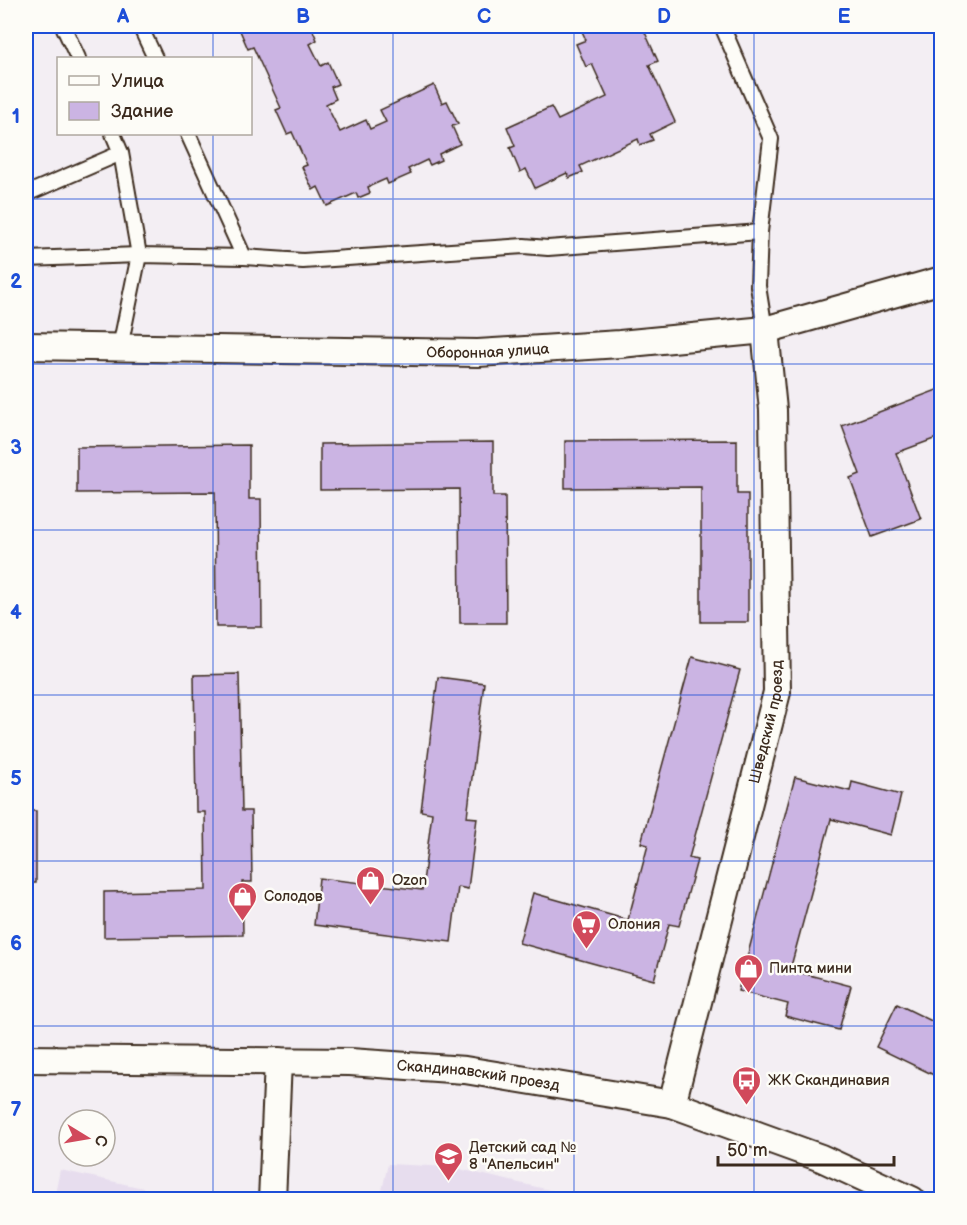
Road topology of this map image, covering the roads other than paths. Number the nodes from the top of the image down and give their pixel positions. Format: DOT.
graph roads {
  1 [pos="63,26"];
  2 [pos="140,26"];
  3 [pos="722,26"];
  4 [pos="78,57"];
  5 [pos="155,57"];
  6 [pos="112,135"];
  7 [pos="188,135"];
  8 [pos="121,153"];
  9 [pos="26,194"];
  10 [pos="760,232"];
  11 [pos="139,255"];
  12 [pos="244,257"];
  13 [pos="26,259"];
  14 [pos="942,280"];
  15 [pos="765,330"];
  16 [pos="26,346"];
  17 [pos="120,348"];
  18 [pos="26,1059"];
  19 [pos="278,1061"];
  20 [pos="672,1104"];
  21 [pos="272,1200"];
  22 [pos="912,1200"];
  1 -- 4 [label="lane"];
  2 -- 5 [label="lane"];
  3 -- 10 [label="lane"];
  6 -- 8 [label="lane"];
  7 -- 12 [label="lane"];
  8 -- 9 [label="lane"];
  8 -- 11 [label="lane"];
  10 -- 12 [label="lane"];
  10 -- 15 [label="lane"];
  11 -- 12 [label="lane"];
  11 -- 13 [label="lane"];
  11 -- 17 [label="lane"];
  14 -- 15 [label="street, Оборонная улица"];
  15 -- 17 [label="street, Оборонная улица"];
  15 -- 20 [label="street, Шведский проезд"];
  16 -- 17 [label="street, Оборонная улица"];
  18 -- 19 [label="street, Скандинавский проезд"];
  19 -- 20 [label="street, Скандинавский проезд"];
  19 -- 21 [label="street"];
  20 -- 22 [label="street, Скандинавский проезд"];
}
